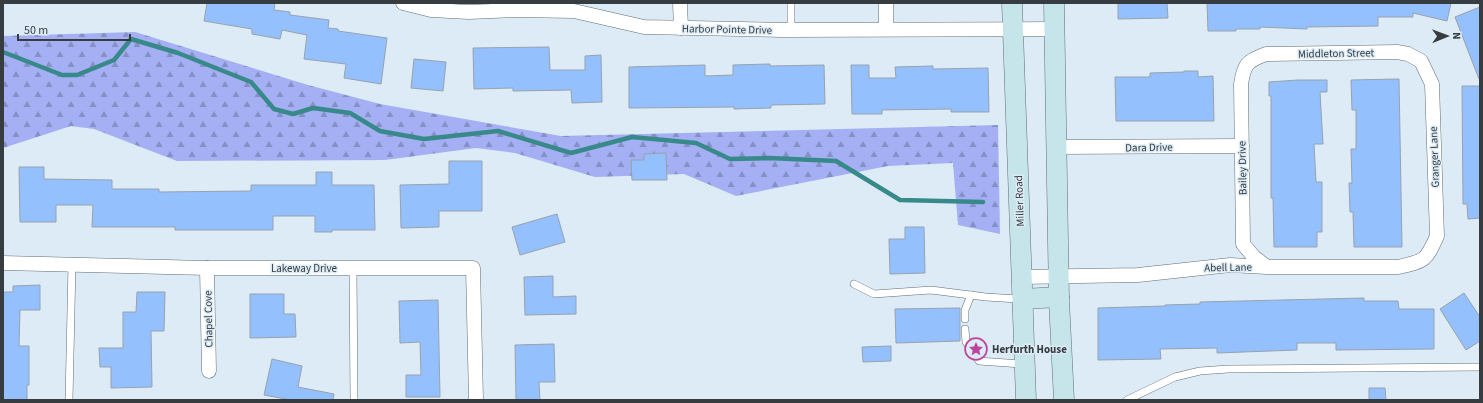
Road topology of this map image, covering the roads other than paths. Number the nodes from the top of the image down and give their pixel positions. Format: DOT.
graph roads {
  1 [pos="403,3"];
  2 [pos="680,3"];
  3 [pos="791,3"];
  4 [pos="886,3"];
  5 [pos="1012,3"];
  6 [pos="1054,3"];
  7 [pos="575,7"];
  8 [pos="469,8"];
  9 [pos="681,28"];
  10 [pos="886,29"];
  11 [pos="1013,29"];
  12 [pos="1055,29"];
  13 [pos="791,30"];
  14 [pos="1251,60"];
  15 [pos="1421,61"];
  16 [pos="1242,146"];
  17 [pos="1057,147"];
  18 [pos="1430,253"];
  19 [pos="3,262"];
  20 [pos="72,264"];
  21 [pos="1268,267"];
  22 [pos="207,268"];
  23 [pos="353,268"];
  24 [pos="1059,276"];
  25 [pos="1022,277"];
  26 [pos="854,284"];
  27 [pos="971,295"];
  28 [pos="1059,297"];
  29 [pos="1023,299"];
  30 [pos="965,319"];
  31 [pos="965,329"];
  32 [pos="1025,364"];
  33 [pos="1480,367"];
  34 [pos="208,371"];
  35 [pos="69,400"];
  36 [pos="354,400"];
  37 [pos="476,400"];
  38 [pos="1026,400"];
  39 [pos="1064,400"];
  40 [pos="1127,400"];
  1 -- 8 [label="street, Harbor Pointe Drive"];
  2 -- 9 [label="street"];
  3 -- 13 [label="lane"];
  4 -- 10 [label="street"];
  5 -- 11 [label="main road, Miller Road"];
  6 -- 12 [label="main road"];
  7 -- 8 [label="street, Harbor Pointe Drive"];
  7 -- 9 [label="street, Harbor Pointe Drive"];
  9 -- 13 [label="street, Harbor Pointe Drive"];
  10 -- 11 [label="street, Harbor Pointe Drive"];
  10 -- 13 [label="street, Harbor Pointe Drive"];
  11 -- 12 [label="street, Harbor Pointe Drive"];
  11 -- 25 [label="main road, Miller Road"];
  12 -- 17 [label="main road"];
  14 -- 15 [label="street, Middleton Street"];
  14 -- 16 [label="street, Bailey Drive"];
  15 -- 18 [label="street, Granger Lane"];
  16 -- 17 [label="street, Dara Drive"];
  16 -- 21 [label="street, Bailey Drive"];
  17 -- 24 [label="main road"];
  18 -- 21 [label="street, Abell Lane"];
  19 -- 20 [label="street, Lakeway Drive"];
  20 -- 22 [label="street, Lakeway Drive"];
  20 -- 35 [label="lane"];
  21 -- 24 [label="street, Abell Lane"];
  22 -- 23 [label="street, Lakeway Drive"];
  22 -- 34 [label="street, Chapel Cove"];
  23 -- 36 [label="lane"];
  23 -- 37 [label="street, Lakeway Drive"];
  24 -- 25 [label="street, Abell Lane"];
  24 -- 28 [label="main road"];
  25 -- 29 [label="main road, Miller Road"];
  26 -- 27 [label="lane"];
  27 -- 29 [label="lane"];
  27 -- 30 [label="lane"];
  28 -- 29 [label="main road"];
  28 -- 39 [label="main road"];
  29 -- 32 [label="main road, Miller Road"];
  31 -- 32 [label="lane"];
  32 -- 38 [label="main road, Miller Road"];
  33 -- 40 [label="lane"];
}
